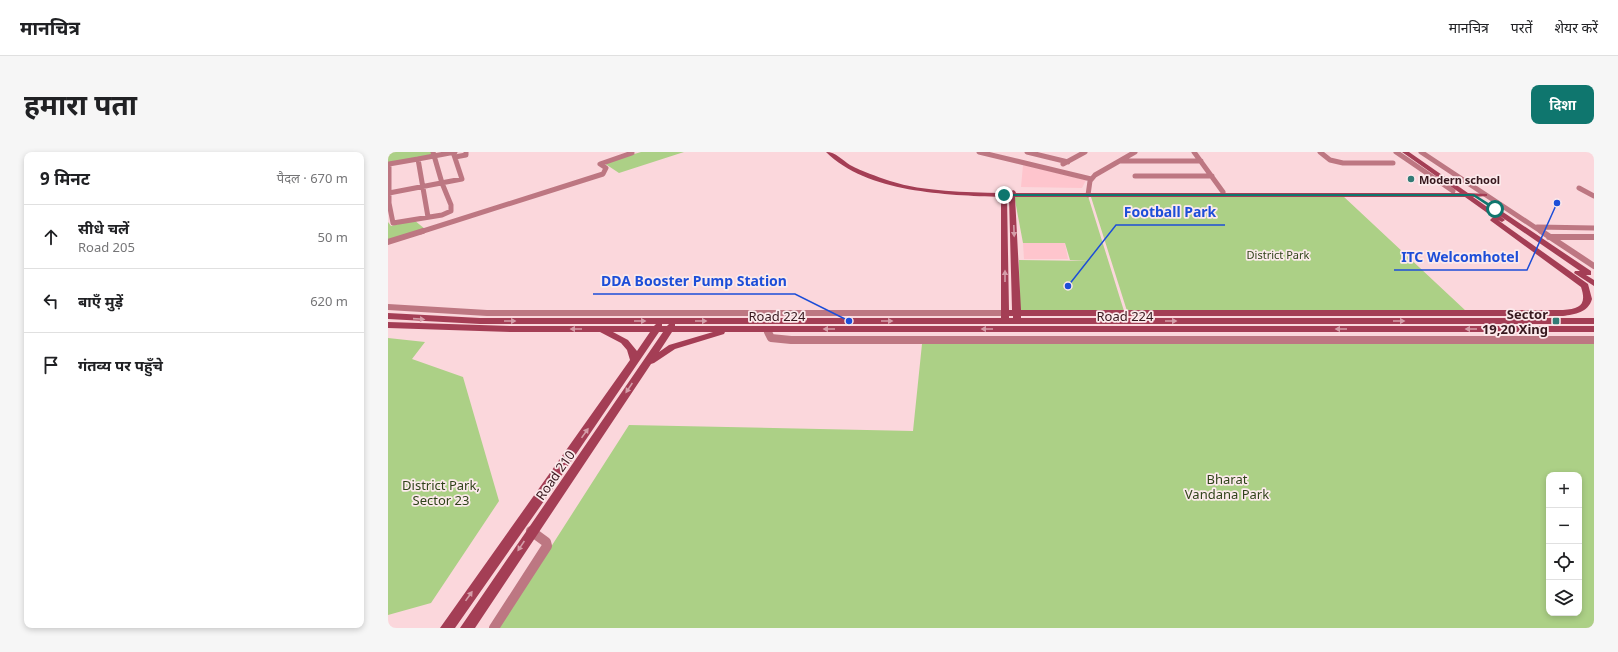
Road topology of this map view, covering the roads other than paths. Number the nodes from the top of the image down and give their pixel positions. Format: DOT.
graph roads {
  1 [pos="466,152"];
  2 [pos="634,152"];
  3 [pos="829,152"];
  4 [pos="837,152"];
  5 [pos="979,152"];
  6 [pos="1008,152"];
  7 [pos="1027,152"];
  8 [pos="1075,152"];
  9 [pos="1135,152"];
  10 [pos="1194,152"];
  11 [pos="1320,152"];
  12 [pos="1396,152"];
  13 [pos="1405,152"];
  14 [pos="1412,152"];
  15 [pos="1421,152"];
  16 [pos="1084,153"];
  17 [pos="434,154"];
  18 [pos="455,154"];
  19 [pos="998,157"];
  20 [pos="418,159"];
  21 [pos="1120,161"];
  22 [pos="1201,161"];
  23 [pos="1068,162"];
  24 [pos="1393,163"];
  25 [pos="1151,169"];
  26 [pos="1053,170"];
  27 [pos="1135,176"];
  28 [pos="1212,176"];
  29 [pos="388,177"];
  30 [pos="1091,179"];
  31 [pos="442,183"];
  32 [pos="423,186"];
  33 [pos="1579,188"];
  34 [pos="1223,192"];
  35 [pos="389,193"];
  36 [pos="1009,193"];
  37 [pos="1088,193"];
  38 [pos="1468,193"];
  39 [pos="1594,196"];
  40 [pos="388,200"];
  41 [pos="428,217"];
  42 [pos="419,219"];
  43 [pos="1495,219"];
  44 [pos="1535,227"];
  45 [pos="1594,228"];
  46 [pos="1525,229"];
  47 [pos="426,230"];
  48 [pos="1542,231"];
  49 [pos="1594,231"];
  50 [pos="1536,237"];
  51 [pos="1550,237"];
  52 [pos="1594,237"];
  53 [pos="388,242"];
  54 [pos="1594,266"];
  55 [pos="1594,277"];
  56 [pos="1594,284"];
  57 [pos="388,306"];
  58 [pos="1594,312"];
  59 [pos="388,316"];
  60 [pos="1005,321"];
  61 [pos="1018,321"];
  62 [pos="1576,321"];
  63 [pos="1594,321"];
  64 [pos="388,325"];
  65 [pos="666,325"];
  66 [pos="594,329"];
  67 [pos="734,329"];
  68 [pos="768,329"];
  69 [pos="865,329"];
  70 [pos="1594,329"];
  71 [pos="862,340"];
  72 [pos="1594,340"];
  73 [pos="635,361"];
  74 [pos="645,365"];
  75 [pos="531,531"];
  76 [pos="447,628"];
  77 [pos="467,628"];
  78 [pos="494,628"];
  1 -- 18 [label="street"];
  2 -- 47 [label="street"];
  3 -- 36 [label="main road"];
  4 -- 36 [label="main road"];
  5 -- 19 [label="street"];
  6 -- 19 [label="street"];
  7 -- 23 [label="street"];
  8 -- 16 [label="street"];
  9 -- 21 [label="street"];
  10 -- 22 [label="street"];
  11 -- 24 [label="street"];
  12 -- 38 [label="street"];
  13 -- 38 [label="main road"];
  14 -- 38 [label="main road"];
  15 -- 38 [label="street"];
  16 -- 23 [label="street"];
  17 -- 18 [label="street"];
  17 -- 20 [label="street"];
  17 -- 31 [label="street"];
  18 -- 31 [label="street"];
  19 -- 26 [label="street"];
  20 -- 29 [label="street"];
  20 -- 32 [label="street"];
  21 -- 25 [label="street"];
  21 -- 30 [label="street"];
  22 -- 25 [label="street"];
  22 -- 28 [label="street"];
  23 -- 26 [label="street"];
  25 -- 27 [label="street"];
  25 -- 28 [label="street"];
  26 -- 30 [label="street"];
  28 -- 34 [label="street"];
  29 -- 35 [label="street"];
  30 -- 37 [label="street"];
  31 -- 32 [label="street"];
  31 -- 41 [label="street"];
  32 -- 35 [label="street"];
  32 -- 41 [label="street"];
  33 -- 39 [label="street"];
  34 -- 37 [label="main road"];
  34 -- 38 [label="main road"];
  35 -- 40 [label="street"];
  36 -- 37 [label="main road"];
  60 -- 36 [label="main road, one-way"];
  36 -- 61 [label="main road, one-way"];
  37 -- 38 [label="main road"];
  38 -- 43 [label="main road"];
  38 -- 44 [label="street"];
  38 -- 46 [label="main road"];
  40 -- 42 [label="street"];
  41 -- 42 [label="street"];
  42 -- 47 [label="street"];
  43 -- 56 [label="main road"];
  43 -- 61 [label="main road"];
  44 -- 45 [label="street"];
  44 -- 46 [label="street"];
  44 -- 48 [label="street"];
  46 -- 48 [label="street"];
  46 -- 50 [label="main road"];
  47 -- 53 [label="street"];
  48 -- 49 [label="street"];
  48 -- 51 [label="street"];
  50 -- 51 [label="street"];
  50 -- 55 [label="main road"];
  51 -- 52 [label="street"];
  51 -- 54 [label="street"];
  57 -- 60 [label="street"];
  58 -- 62 [label="main road"];
  59 -- 65 [label="main road, one-way"];
  60 -- 61 [label="main road, Road 224"];
  60 -- 61 [label="main road"];
  65 -- 60 [label="main road, Road 224, one-way"];
  60 -- 69 [label="main road, Road 224, one-way"];
  61 -- 62 [label="main road, Road 224, one-way"];
  70 -- 61 [label="main road, Road 224, one-way"];
  62 -- 63 [label="main road, Road 224"];
  66 -- 64 [label="main road, one-way"];
  65 -- 66 [label="main road"];
  65 -- 67 [label="main road, Road 224"];
  65 -- 73 [label="main road, Road 210"];
  65 -- 74 [label="main road, Road 210"];
  66 -- 73 [label="main road"];
  67 -- 68 [label="main road, Road 224"];
  67 -- 74 [label="main road"];
  69 -- 68 [label="main road, Road 224, one-way"];
  68 -- 71 [label="street"];
  69 -- 71 [label="street"];
  71 -- 72 [label="street"];
  76 -- 73 [label="main road, Road 210, one-way"];
  74 -- 75 [label="main road, Road 210, one-way"];
  75 -- 77 [label="main road, Road 210, one-way"];
  75 -- 78 [label="street"];
}
